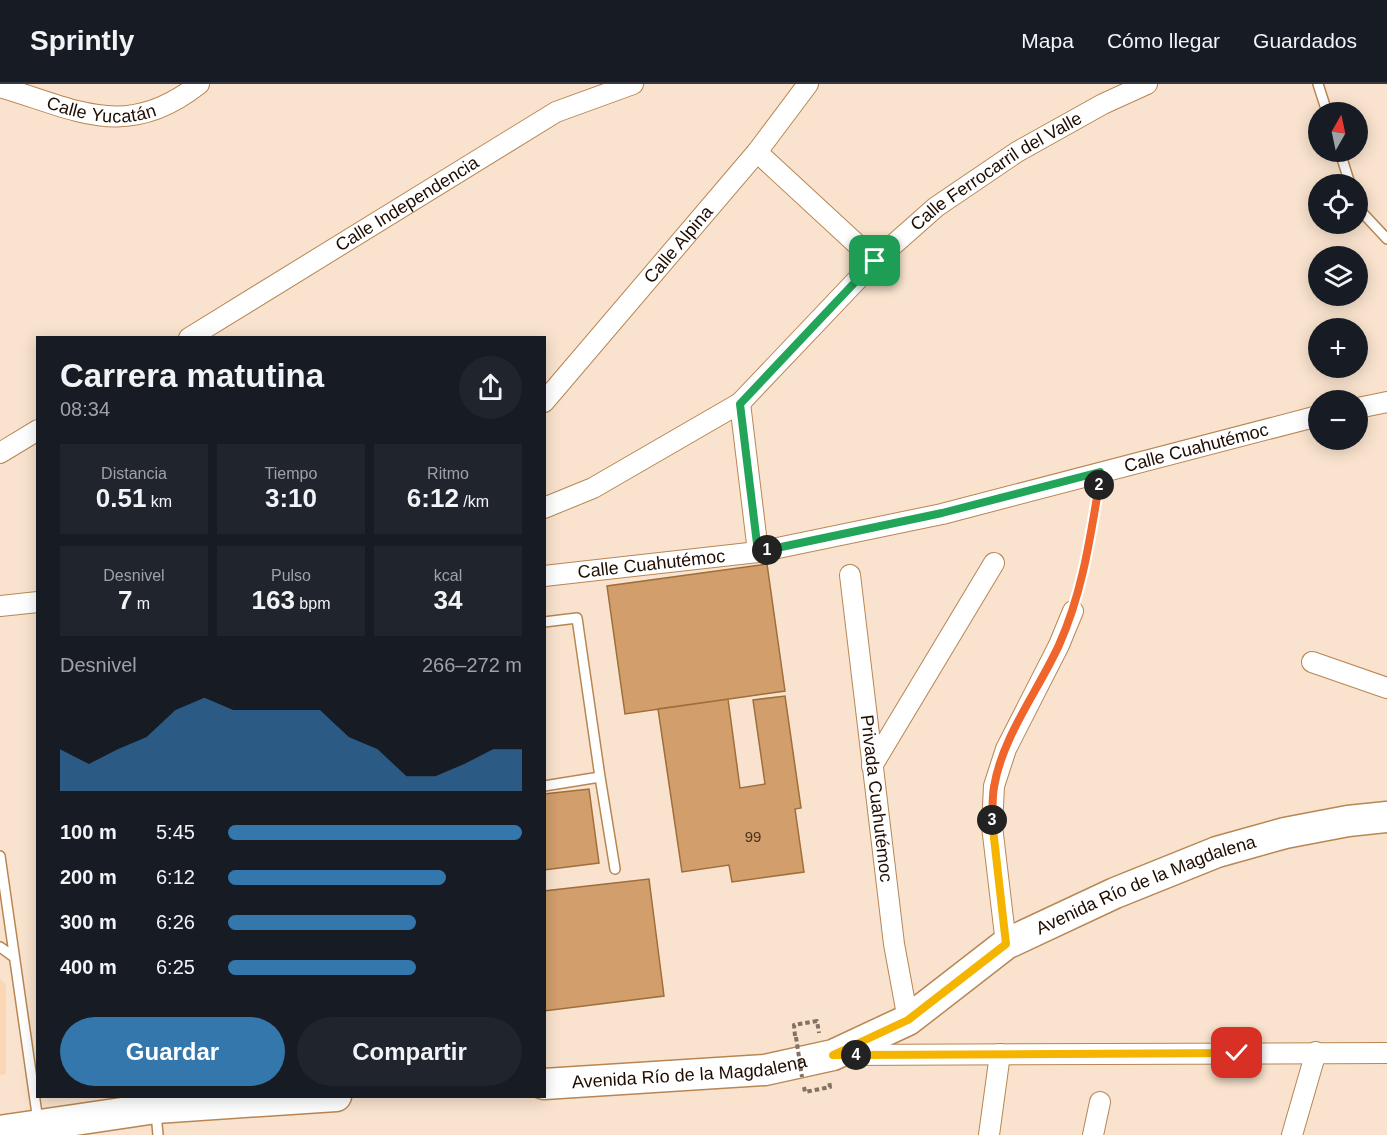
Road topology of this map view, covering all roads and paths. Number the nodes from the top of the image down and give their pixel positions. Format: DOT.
graph roads {
  1 [pos="199,84"];
  2 [pos="633,84"];
  3 [pos="808,84"];
  4 [pos="1147,84"];
  5 [pos="1318,84"];
  6 [pos="0,87"];
  7 [pos="1324,102"];
  8 [pos="757,152"];
  9 [pos="1368,218"];
  10 [pos="1387,238"];
  11 [pos="875,261"];
  12 [pos="192,336"];
  13 [pos="546,400"];
  14 [pos="1387,402"];
  15 [pos="740,404"];
  16 [pos="1368,406"];
  17 [pos="1308,419"];
  18 [pos="36,431"];
  19 [pos="0,453"];
  20 [pos="1100,472"];
  21 [pos="546,507"];
  22 [pos="758,552"];
  23 [pos="994,563"];
  24 [pos="850,575"];
  25 [pos="546,576"];
  26 [pos="36,602"];
  27 [pos="0,606"];
  28 [pos="1073,611"];
  29 [pos="546,622"];
  30 [pos="1312,662"];
  31 [pos="1387,688"];
  32 [pos="872,766"];
  33 [pos="600,777"];
  34 [pos="546,786"];
  35 [pos="1387,817"];
  36 [pos="0,856"];
  37 [pos="615,869"];
  38 [pos="1006,944"];
  39 [pos="0,947"];
  40 [pos="14,957"];
  41 [pos="908,1020"];
  42 [pos="817,1021"];
  43 [pos="1316,1052"];
  44 [pos="1387,1053"];
  45 [pos="1000,1054"];
  46 [pos="833,1055"];
  47 [pos="802,1077"];
  48 [pos="546,1083"];
  49 [pos="830,1087"];
  50 [pos="805,1092"];
  51 [pos="322,1098"];
  52 [pos="1100,1102"];
  53 [pos="157,1121"];
  54 [pos="39,1130"];
  55 [pos="0,1131"];
  56 [pos="989,1135"];
  57 [pos="1093,1135"];
  58 [pos="1292,1135"];
  1 -- 6 [label="street, Calle Yucatán"];
  2 -- 12 [label="street, Calle Independencia"];
  3 -- 8 [label="street, Calle Alpina"];
  4 -- 11 [label="street, Calle Ferrocarril del Valle"];
  5 -- 7 [label="lane"];
  8 -- 11 [label="street"];
  8 -- 13 [label="street, Calle Alpina"];
  9 -- 10 [label="lane"];
  11 -- 15 [label="street, Calle Ferrocarril del Valle"];
  14 -- 16 [label="street"];
  15 -- 21 [label="street, Calle Ferrocarril del Valle"];
  15 -- 22 [label="street"];
  17 -- 20 [label="street, Calle Cuahutémoc"];
  18 -- 19 [label="street"];
  20 -- 22 [label="street, Calle Cuahutémoc"];
  20 -- 28 [label="path"];
  22 -- 25 [label="street, Calle Cuahutémoc"];
  23 -- 32 [label="street"];
  24 -- 32 [label="street, Privada Cuahutémoc"];
  26 -- 27 [label="street"];
  28 -- 38 [label="street"];
  29 -- 33 [label="lane"];
  30 -- 31 [label="street"];
  32 -- 41 [label="street, Privada Cuahutémoc"];
  33 -- 34 [label="lane"];
  33 -- 37 [label="lane"];
  35 -- 38 [label="main road, Avenida Río de la Magdalena"];
  36 -- 40 [label="lane"];
  38 -- 41 [label="main road, Avenida Río de la Magdalena"];
  39 -- 40 [label="lane"];
  40 -- 54 [label="lane"];
  41 -- 46 [label="main road, Avenida Río de la Magdalena"];
  42 -- 47 [label="path, bridge"];
  43 -- 44 [label="street"];
  43 -- 45 [label="street"];
  43 -- 58 [label="street"];
  45 -- 46 [label="street"];
  45 -- 56 [label="street"];
  46 -- 48 [label="main road, Avenida Río de la Magdalena"];
  49 -- 50 [label="path"];
  51 -- 53 [label="main road"];
  52 -- 57 [label="street"];
  53 -- 54 [label="main road"];
  54 -- 55 [label="main road"];
}
